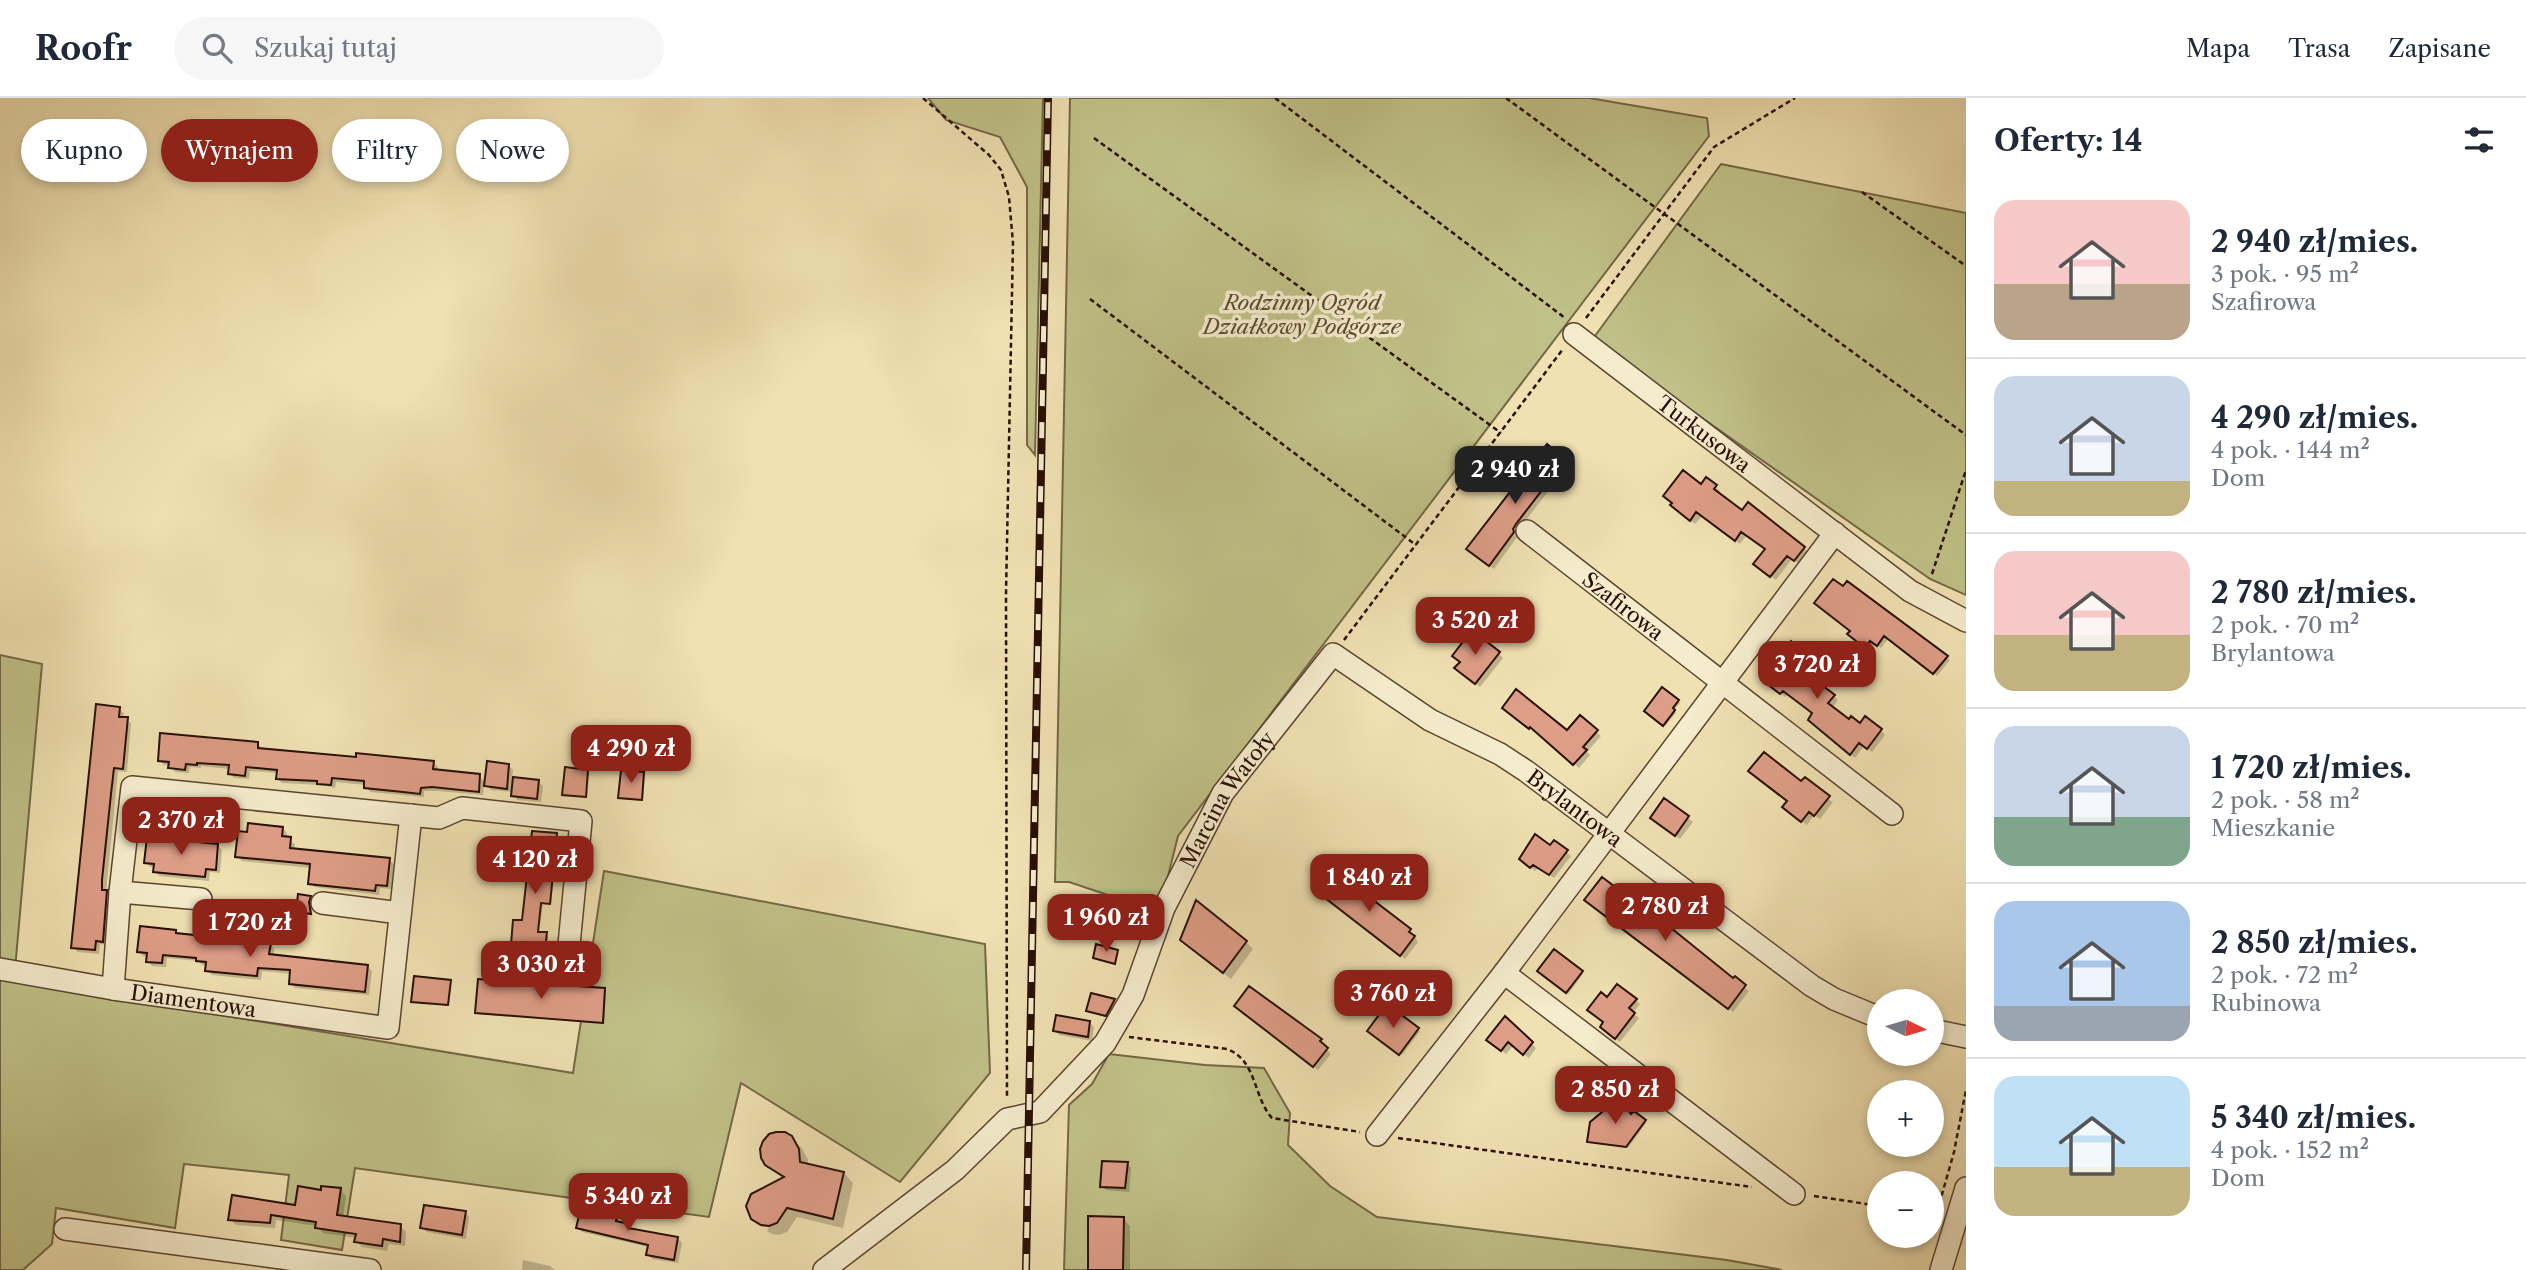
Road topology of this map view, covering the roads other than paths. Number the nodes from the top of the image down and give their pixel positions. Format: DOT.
graph roads {
  1 [pos="1576,331"];
  2 [pos="1527,531"];
  3 [pos="1835,533"];
  4 [pos="1966,621"];
  5 [pos="1333,654"];
  6 [pos="1722,682"];
  7 [pos="1892,814"];
  8 [pos="411,815"];
  9 [pos="1610,833"];
  10 [pos="120,892"];
  11 [pos="201,899"];
  12 [pos="322,903"];
  13 [pos="400,913"];
  14 [pos="567,965"];
  15 [pos="0,969"];
  16 [pos="1504,973"];
  17 [pos="113,989"];
  18 [pos="1867,1013"];
  19 [pos="1944,1032"];
  20 [pos="1966,1037"];
  21 [pos="1377,1135"];
  22 [pos="1794,1194"];
  23 [pos="1964,1201"];
  24 [pos="65,1229"];
  25 [pos="370,1270"];
  26 [pos="824,1270"];
  27 [pos="1941,1270"];
  1 -- 3 [label="street, Turkusowa"];
  2 -- 6 [label="street, Szafirowa"];
  3 -- 4 [label="street, Turkusowa"];
  3 -- 6 [label="street"];
  5 -- 9 [label="street, Brylantowa"];
  5 -- 26 [label="street, Marcina Watoły"];
  6 -- 7 [label="street, Szafirowa"];
  6 -- 9 [label="street"];
  8 -- 10 [label="street"];
  8 -- 13 [label="street"];
  8 -- 14 [label="street"];
  9 -- 16 [label="street"];
  9 -- 18 [label="street, Brylantowa"];
  10 -- 11 [label="street"];
  10 -- 17 [label="street"];
  12 -- 13 [label="street"];
  13 -- 17 [label="street, Diamentowa"];
  15 -- 17 [label="street, Diamentowa"];
  16 -- 21 [label="street"];
  16 -- 22 [label="street"];
  19 -- 20 [label="street"];
  23 -- 27 [label="street"];
  24 -- 25 [label="street"];
}
